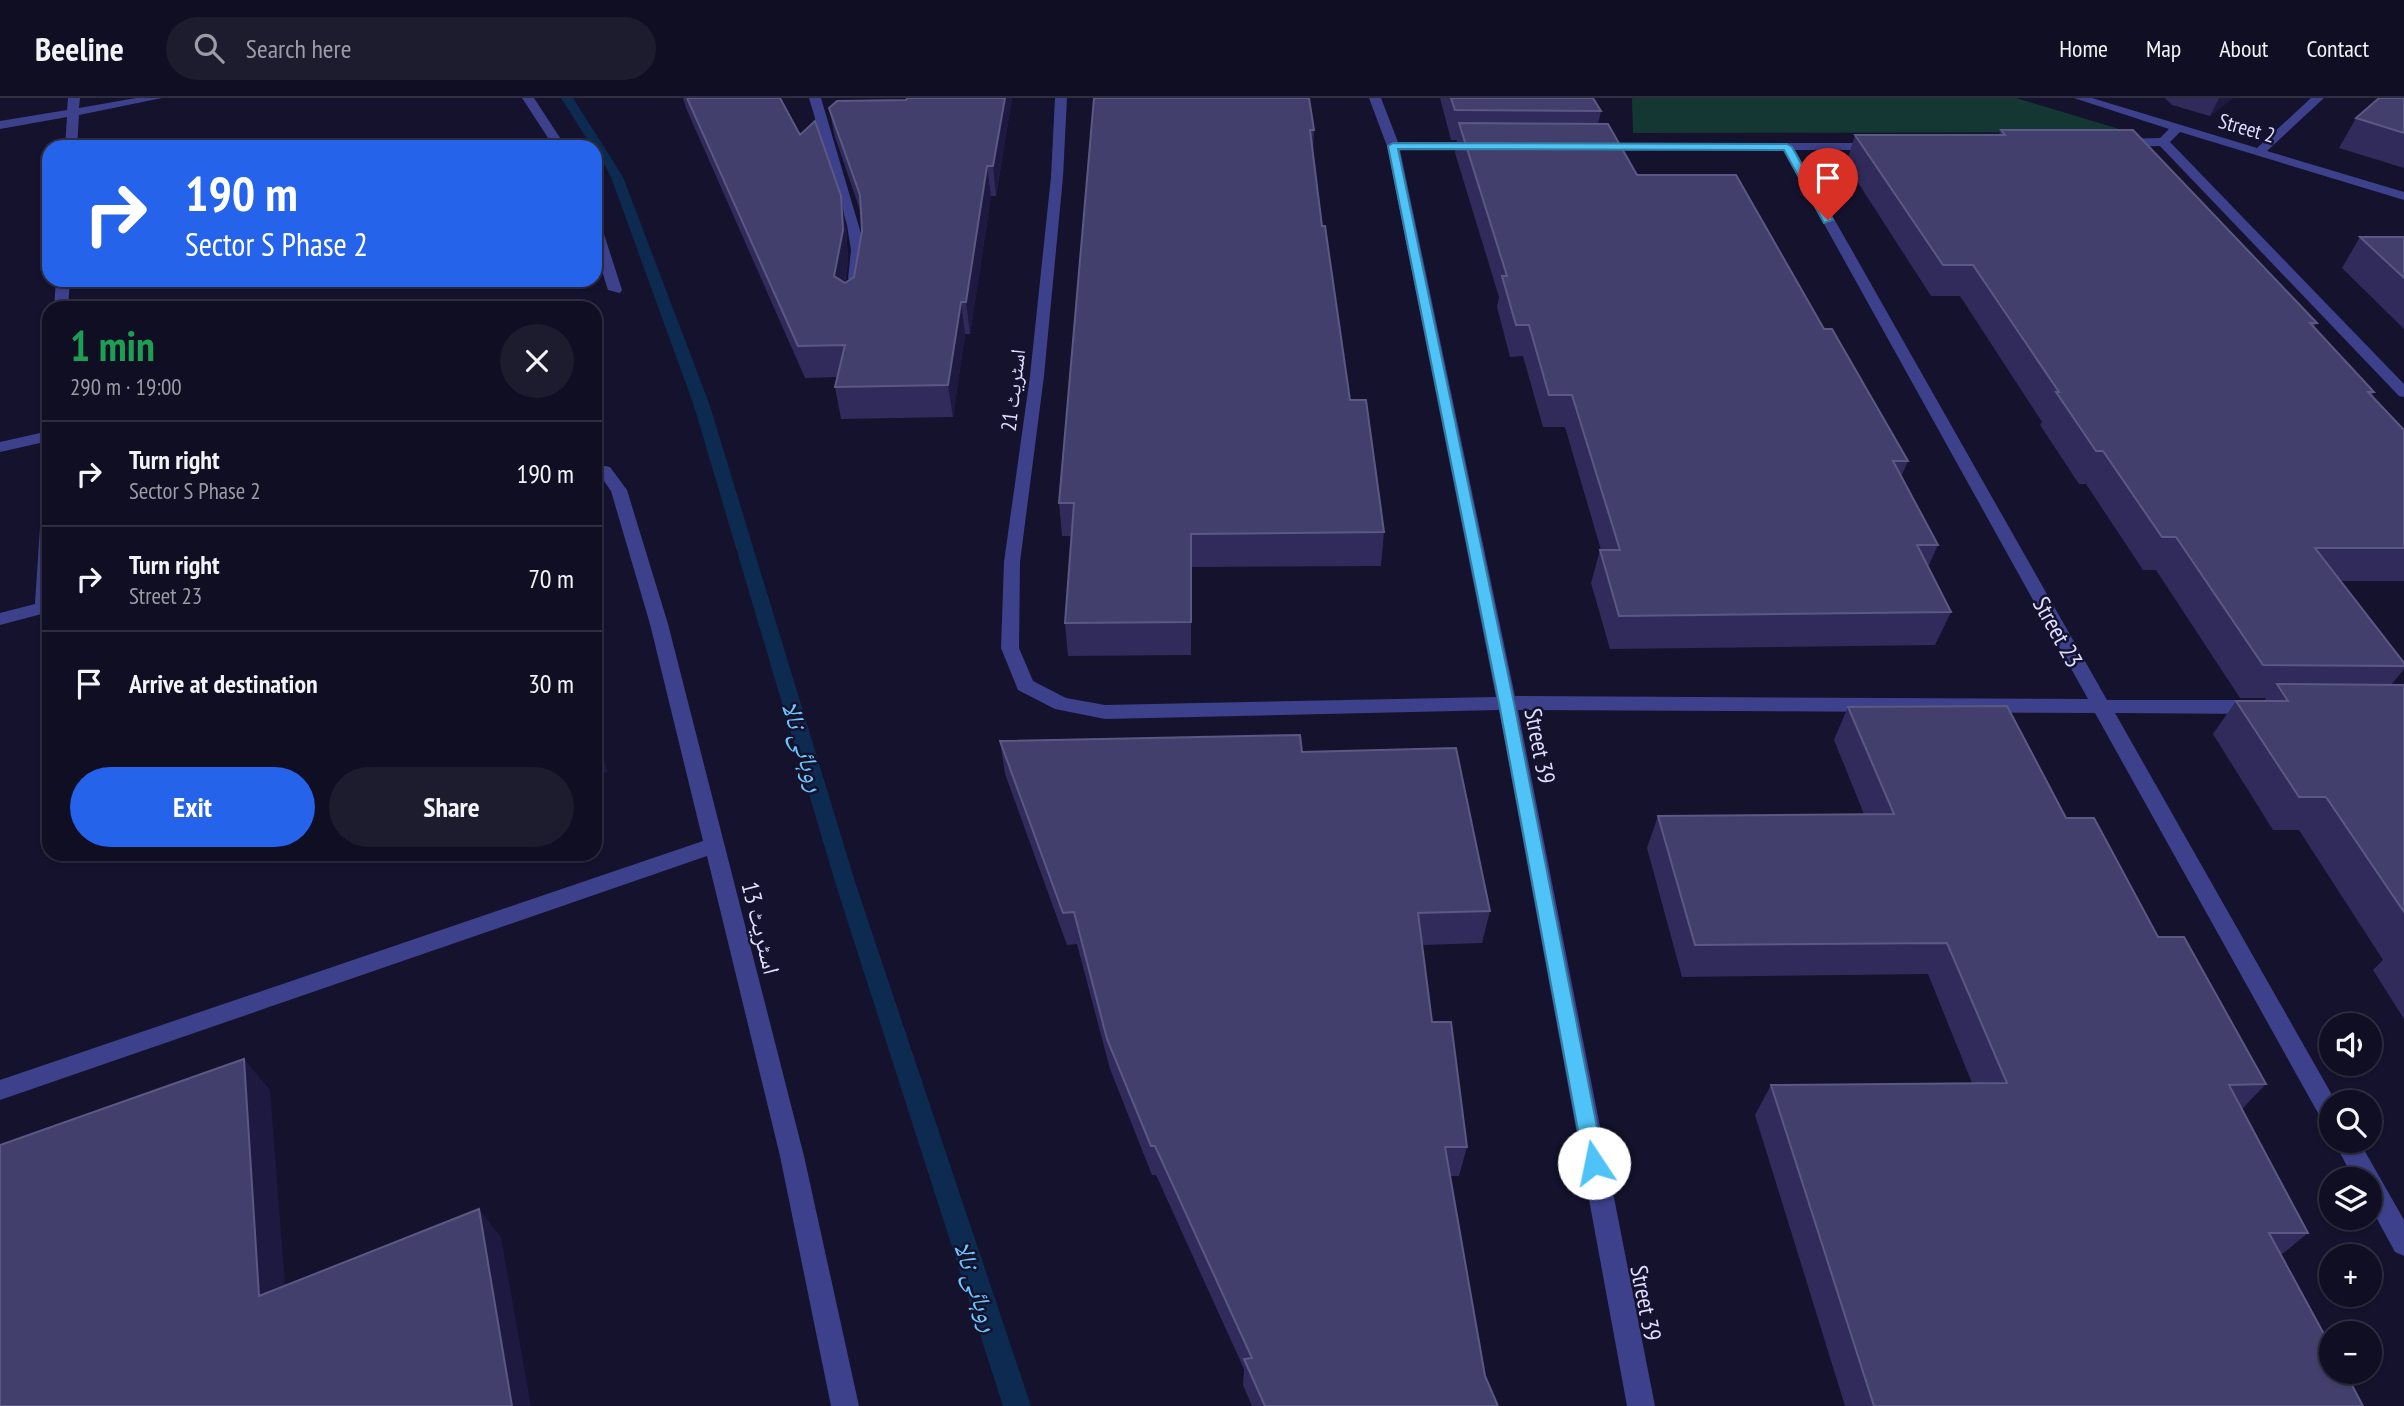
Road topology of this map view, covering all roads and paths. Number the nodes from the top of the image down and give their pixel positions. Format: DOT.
graph roads {
  1 [pos="74,98"];
  2 [pos="156,98"];
  3 [pos="528,98"];
  4 [pos="815,98"];
  5 [pos="1061,98"];
  6 [pos="1375,98"];
  7 [pos="2080,98"];
  8 [pos="2318,98"];
  9 [pos="74,112"];
  10 [pos="0,125"];
  11 [pos="2177,128"];
  12 [pos="72,140"];
  13 [pos="555,140"];
  14 [pos="2163,142"];
  15 [pos="2107,143"];
  16 [pos="1393,146"];
  17 [pos="1502,146"];
  18 [pos="1583,146"];
  19 [pos="1884,146"];
  20 [pos="1787,147"];
  21 [pos="2260,151"];
  22 [pos="2404,196"];
  23 [pos="602,250"];
  24 [pos="615,290"];
  25 [pos="852,296"];
  26 [pos="2404,393"];
  27 [pos="42,438"];
  28 [pos="0,447"];
  29 [pos="602,473"];
  30 [pos="42,608"];
  31 [pos="0,619"];
  32 [pos="1507,703"];
  33 [pos="2099,706"];
  34 [pos="2279,708"];
  35 [pos="714,845"];
  36 [pos="0,1090"];
  37 [pos="2319,1094"];
  38 [pos="2382,1206"];
  39 [pos="2404,1244"];
  40 [pos="845,1406"];
  41 [pos="1641,1406"];
  1 -- 9 [label="street"];
  2 -- 9 [label="street"];
  3 -- 13 [label="street"];
  4 -- 25 [label="street"];
  5 -- 32 [label="street, اسٹریٹ 21"];
  6 -- 16 [label="street, Street 39"];
  7 -- 11 [label="street, Street 2"];
  8 -- 21 [label="street"];
  9 -- 10 [label="street"];
  9 -- 12 [label="street"];
  11 -- 14 [label="street"];
  11 -- 21 [label="street, Street 2"];
  14 -- 15 [label="street"];
  14 -- 26 [label="street"];
  16 -- 17 [label="street"];
  16 -- 32 [label="street, Street 39"];
  18 -- 20 [label="street"];
  19 -- 20 [label="street"];
  20 -- 33 [label="street, Street 23"];
  21 -- 22 [label="street, Street 2"];
  23 -- 24 [label="street"];
  27 -- 28 [label="street"];
  29 -- 35 [label="street, اسٹریٹ 13"];
  30 -- 31 [label="street"];
  32 -- 33 [label="street"];
  32 -- 41 [label="street, Street 39"];
  33 -- 34 [label="street"];
  33 -- 37 [label="street, Street 23"];
  35 -- 36 [label="street"];
  35 -- 40 [label="street, اسٹریٹ 13"];
  38 -- 39 [label="street"];
}
